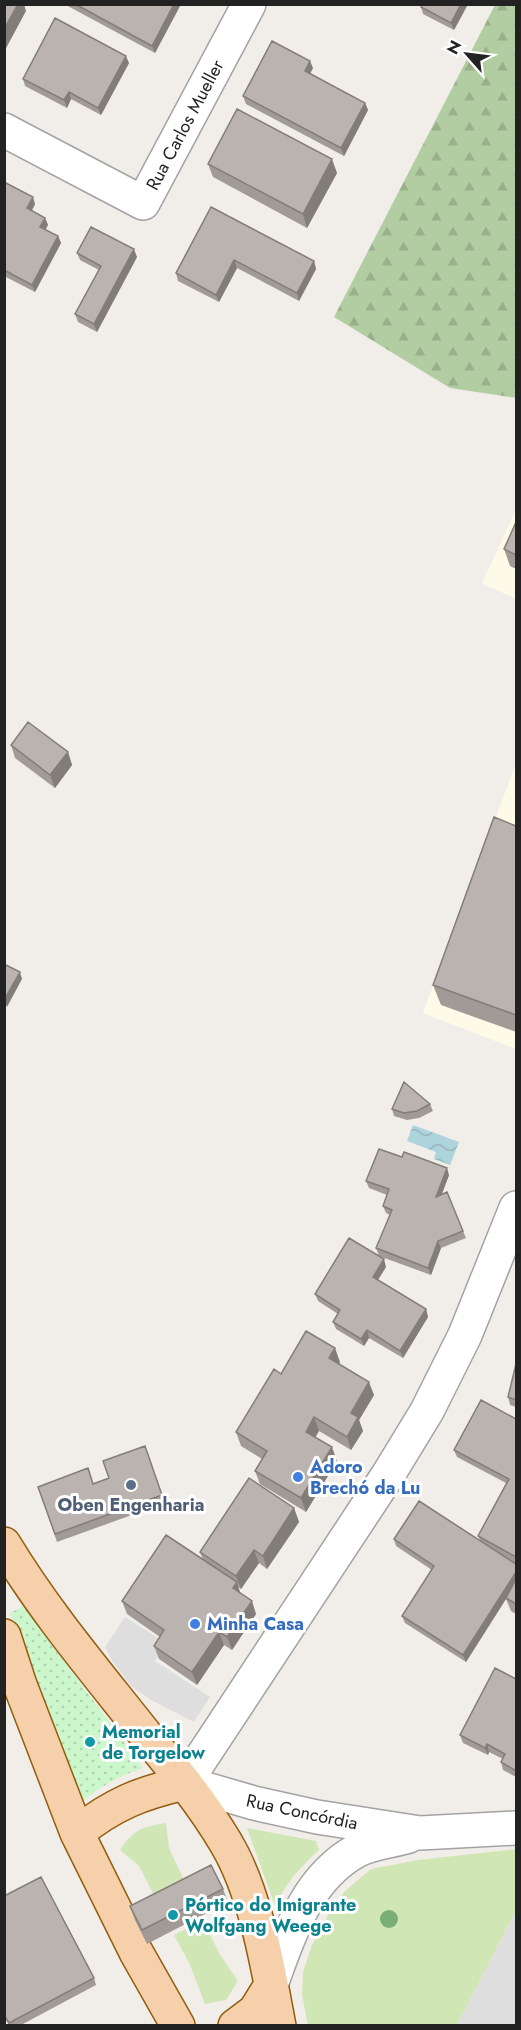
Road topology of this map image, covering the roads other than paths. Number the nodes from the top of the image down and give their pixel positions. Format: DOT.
graph roads {
  1 [pos="249,4"];
  2 [pos="4,130"];
  3 [pos="516,1208"];
  4 [pos="4,1544"];
  5 [pos="4,1636"];
  6 [pos="185,1783"];
  7 [pos="516,1828"];
  8 [pos="77,1833"];
  9 [pos="420,1833"];
  10 [pos="271,1985"];
  11 [pos="177,2025"];
  12 [pos="235,2025"];
  13 [pos="279,2025"];
  1 -- 2 [label="street, Rua Carlos Mueller"];
  3 -- 6 [label="street"];
  4 -- 6 [label="main road"];
  5 -- 8 [label="main road"];
  6 -- 8 [label="main road"];
  6 -- 9 [label="street, Rua Concórdia"];
  6 -- 10 [label="main road"];
  7 -- 9 [label="street, Rua Concórdia"];
  8 -- 11 [label="main road"];
  9 -- 10 [label="street, Rua Concórdia"];
  10 -- 12 [label="main road"];
  10 -- 13 [label="main road"];
}
